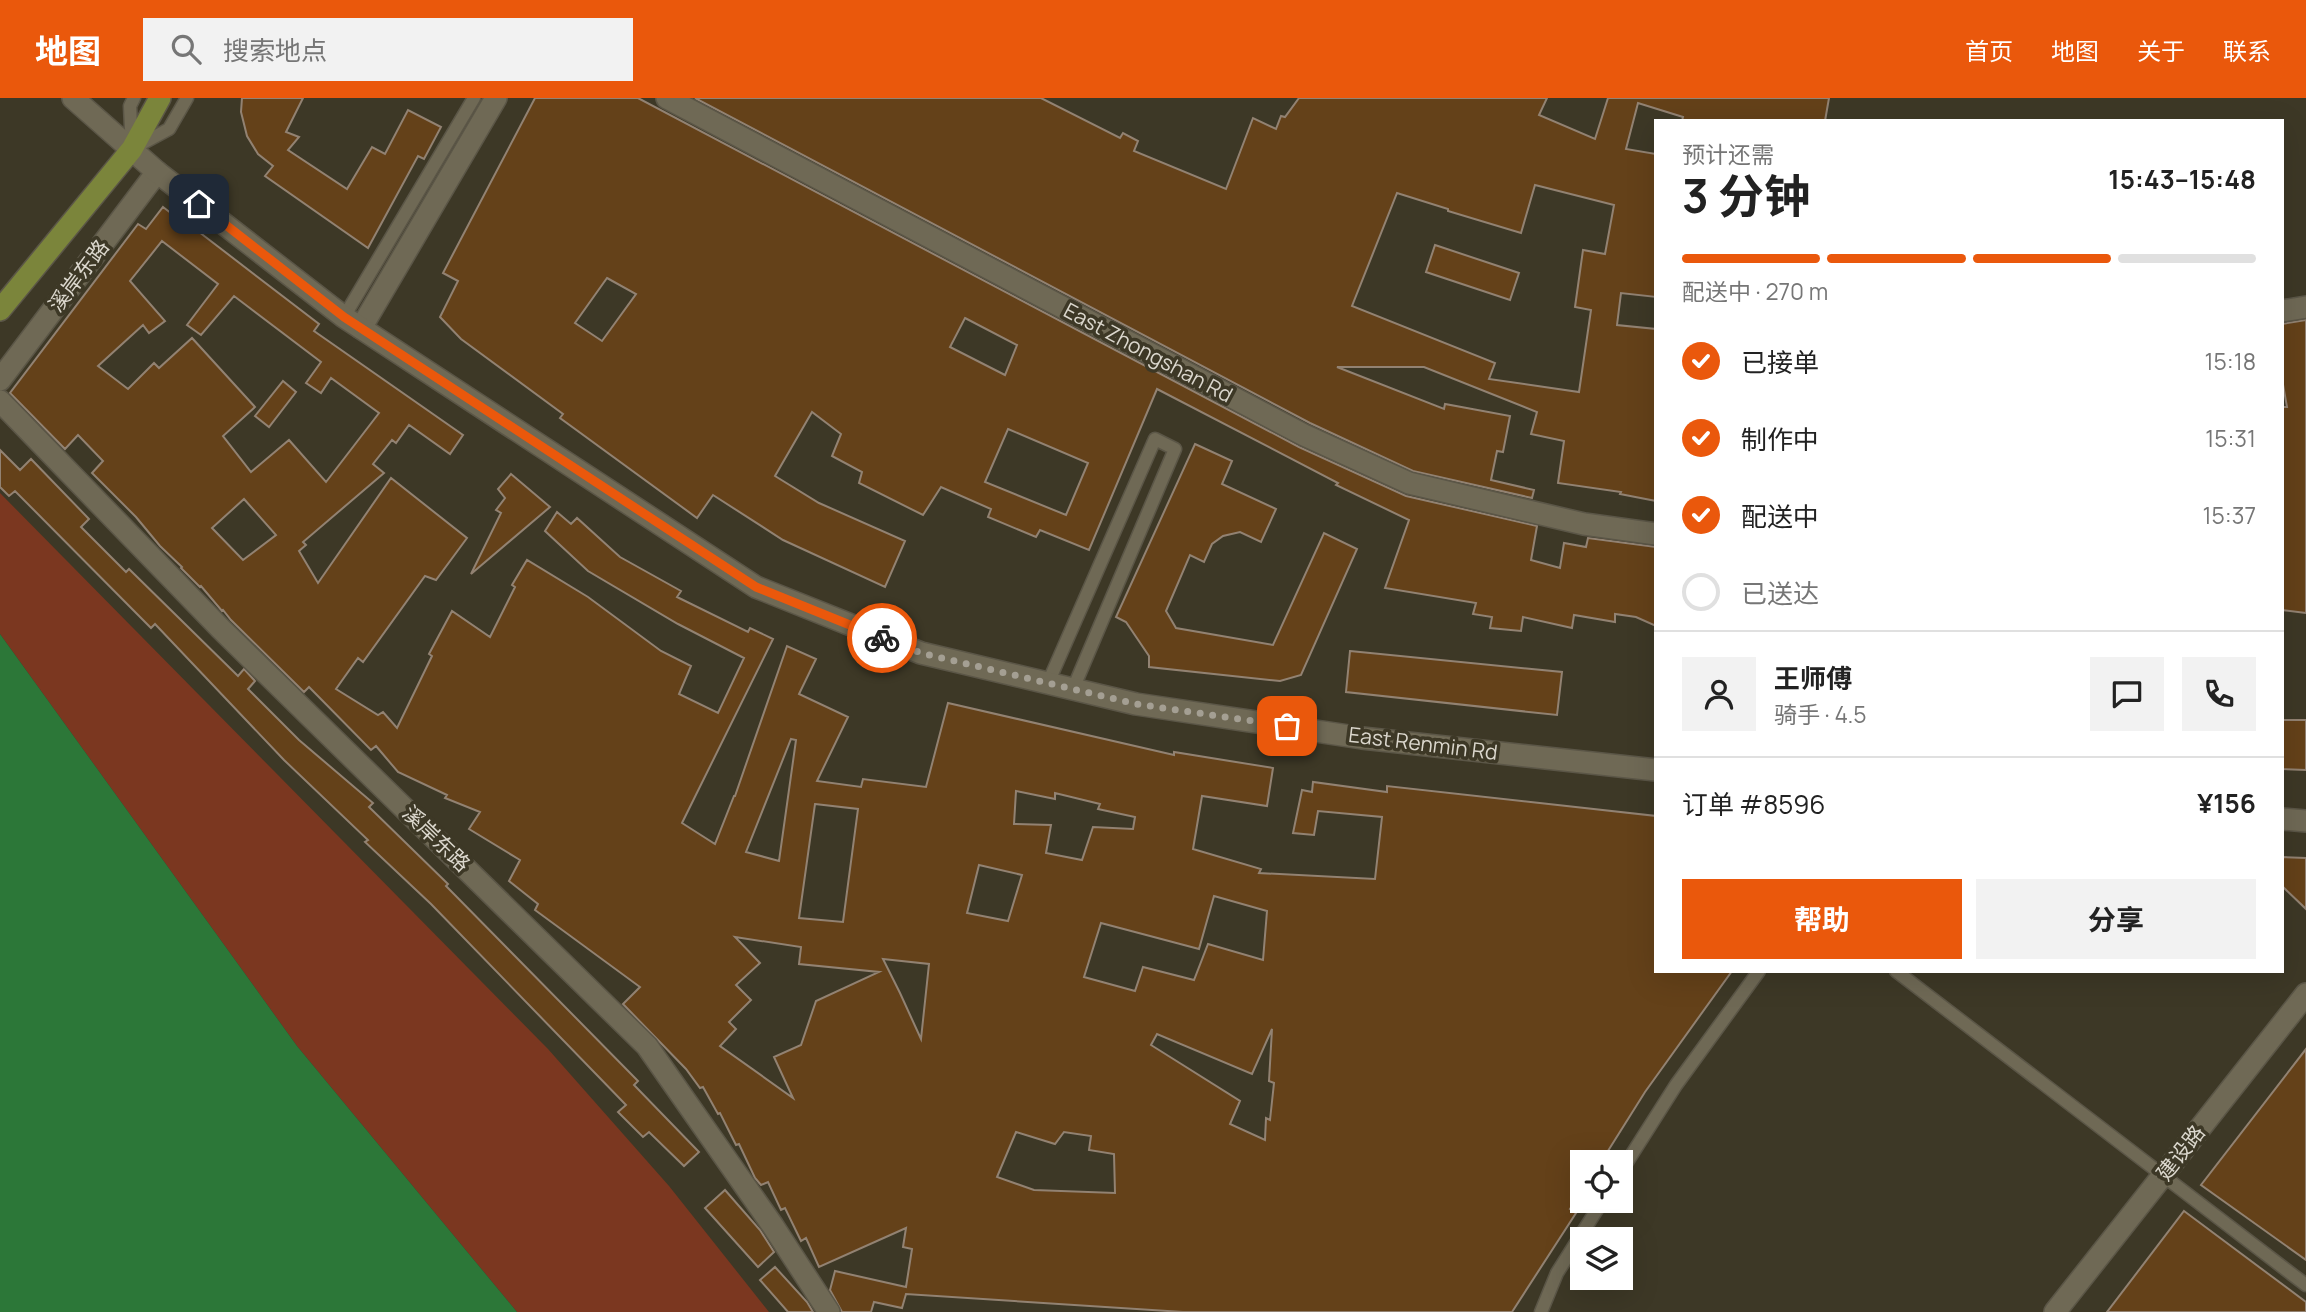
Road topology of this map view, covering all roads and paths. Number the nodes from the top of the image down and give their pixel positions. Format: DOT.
graph roads {
  1 [pos="73,98"];
  2 [pos="134,98"];
  3 [pos="160,98"];
  4 [pos="187,98"];
  5 [pos="474,98"];
  6 [pos="496,98"];
  7 [pos="667,98"];
  8 [pos="132,149"];
  9 [pos="158,172"];
  10 [pos="2306,307"];
  11 [pos="0,310"];
  12 [pos="2284,311"];
  13 [pos="352,323"];
  14 [pos="0,380"];
  15 [pos="0,401"];
  16 [pos="1654,534"];
  17 [pos="1048,683"];
  18 [pos="1073,689"];
  19 [pos="1654,770"];
  20 [pos="2284,819"];
  21 [pos="2306,821"];
  22 [pos="1758,973"];
  23 [pos="1899,973"];
  24 [pos="2306,994"];
  25 [pos="1633,1153"];
  26 [pos="2163,1176"];
  27 [pos="1595,1213"];
  28 [pos="2306,1285"];
  29 [pos="829,1312"];
  30 [pos="1541,1312"];
  31 [pos="2055,1312"];
  1 -- 8 [label="street, East Renmin Rd"];
  2 -- 8 [label="lane"];
  3 -- 8 [label="main road"];
  4 -- 8 [label="lane"];
  5 -- 13 [label="lane"];
  6 -- 13 [label="street"];
  7 -- 16 [label="street, East Zhongshan Rd"];
  8 -- 9 [label="street, East Renmin Rd"];
  8 -- 11 [label="main road"];
  9 -- 13 [label="street, East Renmin Rd"];
  9 -- 14 [label="street, 溪岸东路"];
  10 -- 12 [label="street"];
  13 -- 17 [label="street, East Renmin Rd"];
  15 -- 29 [label="street, 溪岸东路"];
  17 -- 18 [label="street, East Renmin Rd"];
  17 -- 18 [label="lane"];
  18 -- 19 [label="street, East Renmin Rd"];
  20 -- 21 [label="street"];
  22 -- 25 [label="lane"];
  23 -- 26 [label="lane"];
  24 -- 26 [label="street, 建设路"];
  26 -- 28 [label="lane"];
  26 -- 31 [label="street, 建设路"];
  27 -- 30 [label="lane"];
}
